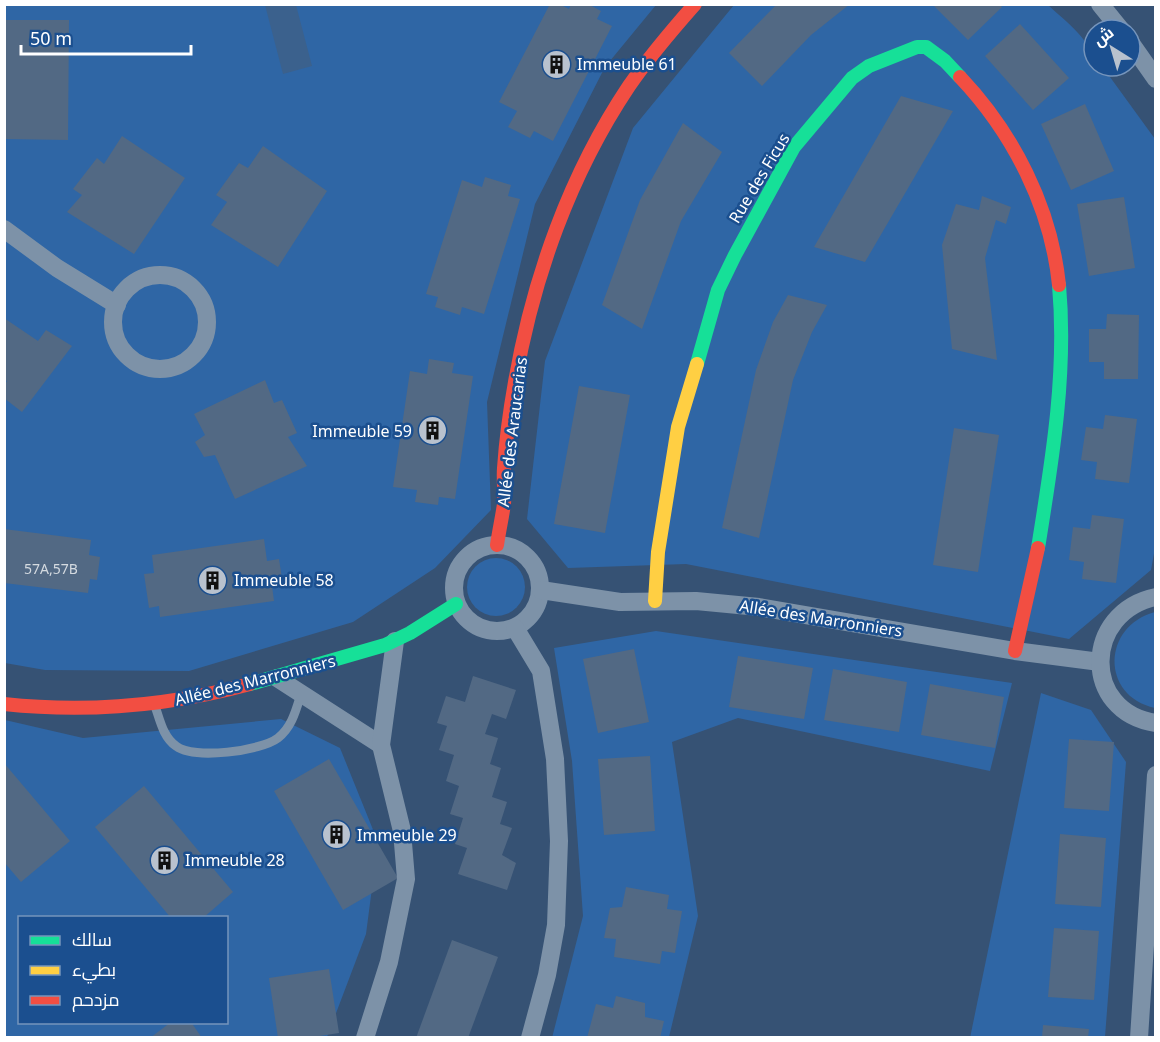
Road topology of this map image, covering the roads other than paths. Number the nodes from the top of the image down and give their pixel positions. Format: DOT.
graph roads {
  1 [pos="695,4"];
  2 [pos="1100,4"];
  3 [pos="1111,18"];
  4 [pos="1142,60"];
  5 [pos="1155,79"];
  6 [pos="4,229"];
  7 [pos="117,305"];
  8 [pos="497,545"];
  9 [pos="541,590"];
  10 [pos="1155,597"];
  11 [pos="656,601"];
  12 [pos="456,604"];
  13 [pos="516,628"];
  14 [pos="394,641"];
  15 [pos="1015,651"];
  16 [pos="1100,663"];
  17 [pos="276,678"];
  18 [pos="301,694"];
  19 [pos="4,704"];
  20 [pos="154,704"];
  21 [pos="1155,723"];
  22 [pos="381,745"];
  23 [pos="1155,775"];
  24 [pos="365,1038"];
  25 [pos="530,1038"];
  26 [pos="1139,1038"];
  1 -- 8 [label="street, Allée des Araucarias"];
  2 -- 3 [label="street"];
  4 -- 5 [label="street"];
  6 -- 7 [label="street"];
  7 -- 7 [label="street"];
  8 -- 9 [label="street"];
  8 -- 12 [label="street"];
  9 -- 11 [label="street, Allée des Marronniers"];
  9 -- 13 [label="street"];
  10 -- 16 [label="street"];
  11 -- 15 [label="street, Allée des Marronniers"];
  11 -- 15 [label="street, Rue des Ficus"];
  12 -- 13 [label="street"];
  12 -- 14 [label="street, Allée des Marronniers"];
  13 -- 25 [label="street"];
  14 -- 17 [label="street, Allée des Marronniers"];
  14 -- 22 [label="street"];
  15 -- 16 [label="street, Allée des Marronniers"];
  16 -- 21 [label="street"];
  17 -- 18 [label="street"];
  17 -- 20 [label="street, Allée des Marronniers"];
  18 -- 20 [label="lane"];
  18 -- 22 [label="street"];
  19 -- 20 [label="street, Allée des Marronniers"];
  22 -- 24 [label="street"];
  23 -- 26 [label="street"];
}
